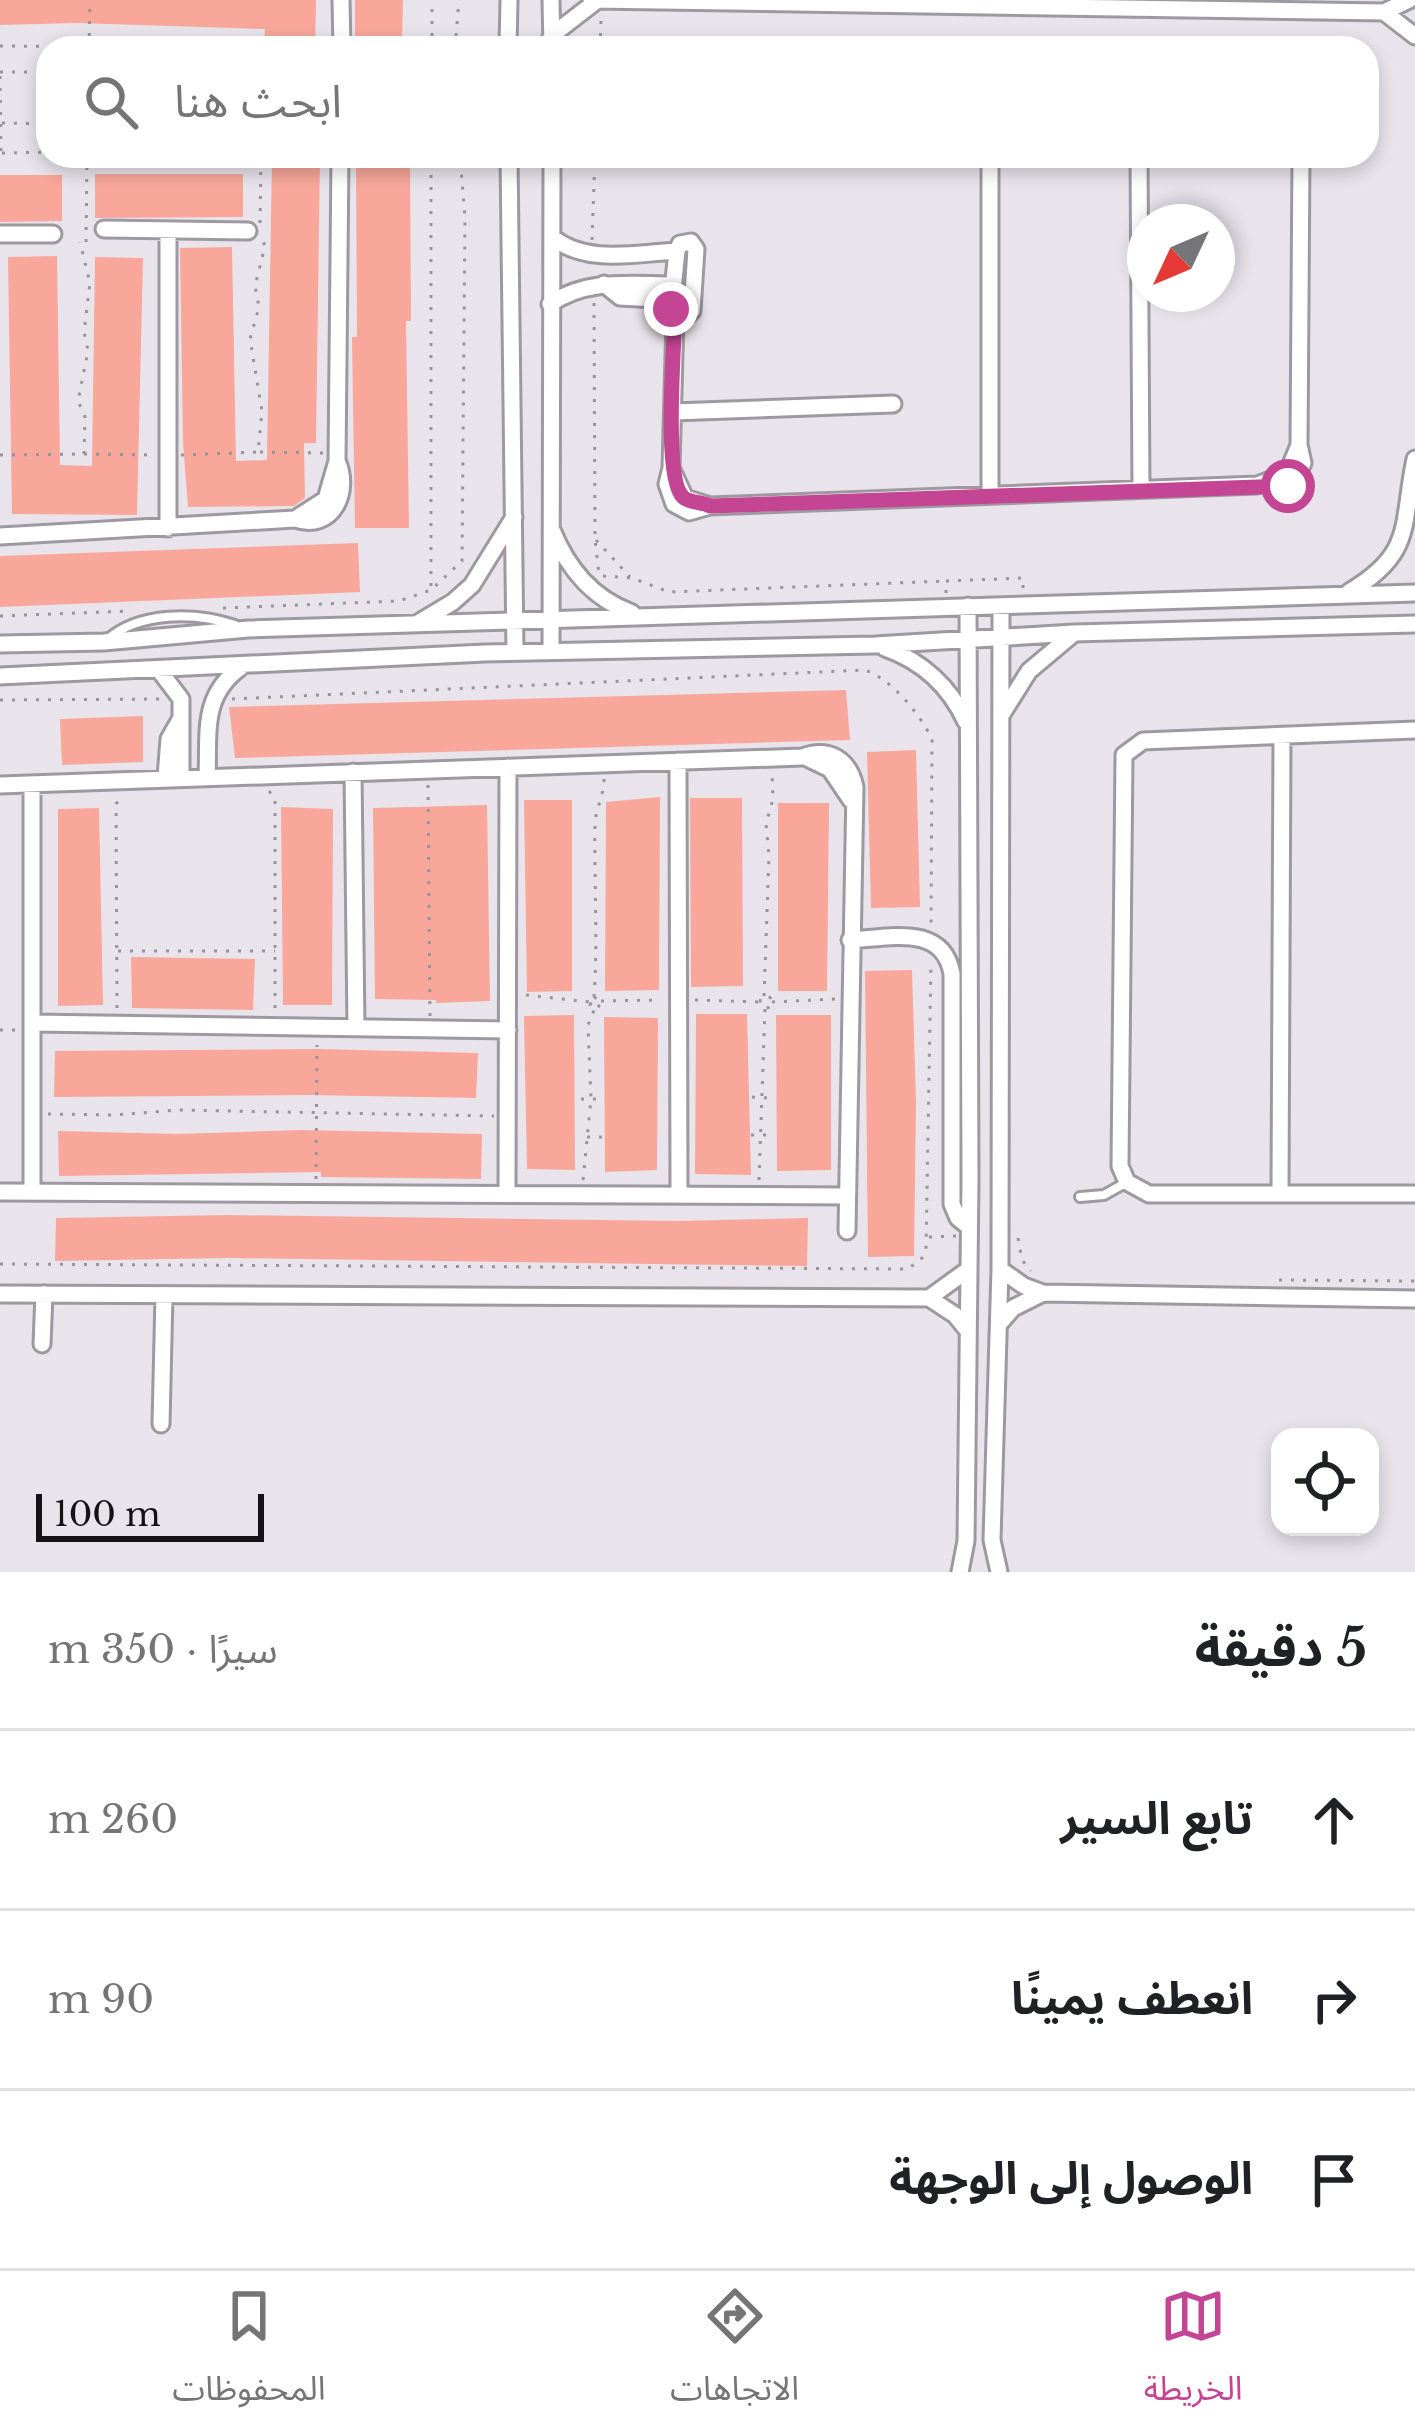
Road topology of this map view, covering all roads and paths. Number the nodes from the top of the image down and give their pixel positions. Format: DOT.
graph roads {
  1 [pos="90,0"];
  2 [pos="341,0"];
  3 [pos="432,0"];
  4 [pos="459,0"];
  5 [pos="509,0"];
  6 [pos="551,0"];
  7 [pos="1409,0"];
  8 [pos="596,1"];
  9 [pos="963,2"];
  10 [pos="1384,12"];
  11 [pos="1415,35"];
  12 [pos="89,36"];
  13 [pos="342,36"];
  14 [pos="432,36"];
  15 [pos="456,36"];
  16 [pos="507,36"];
  17 [pos="551,36"];
  18 [pos="558,36"];
  19 [pos="599,36"];
  20 [pos="0,46"];
  21 [pos="36,46"];
  22 [pos="36,72"];
  23 [pos="0,74"];
  24 [pos="1,123"];
  25 [pos="36,124"];
  26 [pos="36,152"];
  27 [pos="1,153"];
  28 [pos="87,168"];
  29 [pos="261,168"];
  30 [pos="340,168"];
  31 [pos="431,168"];
  32 [pos="508,168"];
  33 [pos="552,168"];
  34 [pos="595,168"];
  35 [pos="990,168"];
  36 [pos="1139,168"];
  37 [pos="1301,168"];
  38 [pos="104,229"];
  39 [pos="168,230"];
  40 [pos="248,231"];
  41 [pos="0,234"];
  42 [pos="53,234"];
  43 [pos="552,236"];
  44 [pos="86,242"];
  45 [pos="677,251"];
  46 [pos="592,254"];
  47 [pos="599,285"];
  48 [pos="674,300"];
  49 [pos="550,304"];
  50 [pos="893,404"];
  51 [pos="673,412"];
  52 [pos="258,452"];
  53 [pos="84,454"];
  54 [pos="0,455"];
  55 [pos="168,456"];
  56 [pos="338,457"];
  57 [pos="1415,459"];
  58 [pos="1141,489"];
  59 [pos="990,495"];
  60 [pos="514,517"];
  61 [pos="549,524"];
  62 [pos="169,528"];
  63 [pos="0,536"];
  64 [pos="595,539"];
  65 [pos="632,578"];
  66 [pos="946,581"];
  67 [pos="431,590"];
  68 [pos="1415,593"];
  69 [pos="1343,596"];
  70 [pos="947,606"];
  71 [pos="968,606"];
  72 [pos="1001,607"];
  73 [pos="1024,607"];
  74 [pos="646,617"];
  75 [pos="550,620"];
  76 [pos="515,621"];
  77 [pos="1415,624"];
  78 [pos="415,625"];
  79 [pos="1074,633"];
  80 [pos="1000,639"];
  81 [pos="968,641"];
  82 [pos="0,644"];
  83 [pos="875,645"];
  84 [pos="515,652"];
  85 [pos="551,652"];
  86 [pos="242,666"];
  87 [pos="159,670"];
  88 [pos="0,676"];
  89 [pos="0,700"];
  90 [pos="212,700"];
  91 [pos="182,707"];
  92 [pos="998,722"];
  93 [pos="970,730"];
  94 [pos="1415,730"];
  95 [pos="1282,736"];
  96 [pos="771,758"];
  97 [pos="678,761"];
  98 [pos="604,764"];
  99 [pos="508,767"];
  100 [pos="428,770"];
  101 [pos="352,772"];
  102 [pos="173,777"];
  103 [pos="207,778"];
  104 [pos="0,784"];
  105 [pos="32,784"];
  106 [pos="268,791"];
  107 [pos="123,797"];
  108 [pos="850,940"];
  109 [pos="931,941"];
  110 [pos="116,950"];
  111 [pos="274,951"];
  112 [pos="508,993"];
  113 [pos="764,996"];
  114 [pos="592,999"];
  115 [pos="850,999"];
  116 [pos="772,1002"];
  117 [pos="595,1008"];
  118 [pos="765,1008"];
  119 [pos="32,1023"];
  120 [pos="117,1024"];
  121 [pos="274,1027"];
  122 [pos="317,1028"];
  123 [pos="356,1028"];
  124 [pos="430,1029"];
  125 [pos="508,1030"];
  126 [pos="752,1097"];
  127 [pos="761,1097"];
  128 [pos="771,1098"];
  129 [pos="590,1099"];
  130 [pos="602,1099"];
  131 [pos="581,1100"];
  132 [pos="32,1113"];
  133 [pos="317,1114"];
  134 [pos="508,1116"];
  135 [pos="751,1135"];
  136 [pos="759,1135"];
  137 [pos="772,1135"];
  138 [pos="585,1137"];
  139 [pos="603,1137"];
  140 [pos="1127,1182"];
  141 [pos="0,1192"];
  142 [pos="32,1192"];
  143 [pos="1280,1192"];
  144 [pos="316,1193"];
  145 [pos="507,1193"];
  146 [pos="1415,1193"];
  147 [pos="582,1194"];
  148 [pos="679,1194"];
  149 [pos="760,1194"];
  150 [pos="848,1196"];
  151 [pos="1080,1197"];
  152 [pos="848,1231"];
  153 [pos="969,1231"];
  154 [pos="1000,1236"];
  155 [pos="926,1237"];
  156 [pos="0,1264"];
  157 [pos="969,1269"];
  158 [pos="1000,1269"];
  159 [pos="1033,1273"];
  160 [pos="1273,1280"];
  161 [pos="1415,1281"];
  162 [pos="1043,1293"];
  163 [pos="0,1294"];
  164 [pos="44,1294"];
  165 [pos="164,1295"];
  166 [pos="929,1298"];
  167 [pos="1415,1299"];
  168 [pos="999,1324"];
  169 [pos="968,1331"];
  170 [pos="42,1344"];
  171 [pos="161,1424"];
  172 [pos="960,1572"];
  173 [pos="998,1572"];
  1 -- 12 [label="path"];
  2 -- 13 [label="street"];
  3 -- 14 [label="path"];
  4 -- 15 [label="path"];
  5 -- 16 [label="street"];
  6 -- 17 [label="street"];
  7 -- 10 [label="street"];
  8 -- 9 [label="street"];
  8 -- 18 [label="street"];
  8 -- 19 [label="path"];
  9 -- 10 [label="street"];
  10 -- 11 [label="street"];
  20 -- 21 [label="path"];
  22 -- 23 [label="path"];
  23 -- 24 [label="path"];
  24 -- 25 [label="path"];
  24 -- 27 [label="path"];
  26 -- 27 [label="path"];
  28 -- 44 [label="path"];
  29 -- 52 [label="path"];
  30 -- 56 [label="street"];
  31 -- 67 [label="path"];
  32 -- 60 [label="street"];
  33 -- 43 [label="street"];
  34 -- 46 [label="path"];
  35 -- 59 [label="street"];
  36 -- 58 [label="street"];
  37 -- 58 [label="street"];
  38 -- 39 [label="street"];
  38 -- 44 [label="path"];
  39 -- 40 [label="street"];
  39 -- 55 [label="street"];
  41 -- 42 [label="street"];
  43 -- 46 [label="street"];
  43 -- 49 [label="street"];
  44 -- 53 [label="path"];
  45 -- 46 [label="street"];
  45 -- 48 [label="street"];
  45 -- 48 [label="street"];
  47 -- 48 [label="street"];
  47 -- 49 [label="street"];
  47 -- 64 [label="path"];
  48 -- 51 [label="street"];
  49 -- 61 [label="street"];
  50 -- 51 [label="street"];
  51 -- 59 [label="street"];
  52 -- 55 [label="path"];
  52 -- 56 [label="path"];
  53 -- 54 [label="path"];
  53 -- 55 [label="path"];
  55 -- 62 [label="street"];
  56 -- 62 [label="street"];
  57 -- 69 [label="street"];
  58 -- 59 [label="street"];
  60 -- 76 [label="street"];
  60 -- 78 [label="street"];
  61 -- 74 [label="street"];
  61 -- 75 [label="street"];
  62 -- 63 [label="street"];
  64 -- 65 [label="path"];
  64 -- 65 [label="path"];
  65 -- 66 [label="path"];
  66 -- 70 [label="path"];
  66 -- 73 [label="path"];
  68 -- 69 [label="street"];
  69 -- 73 [label="street"];
  70 -- 71 [label="street"];
  70 -- 74 [label="street"];
  71 -- 72 [label="street"];
  71 -- 81 [label="street"];
  72 -- 73 [label="street"];
  72 -- 80 [label="street"];
  74 -- 75 [label="street"];
  75 -- 76 [label="street"];
  75 -- 85 [label="street"];
  76 -- 78 [label="street"];
  76 -- 84 [label="street"];
  77 -- 79 [label="street"];
  78 -- 82 [label="street"];
  79 -- 80 [label="street"];
  79 -- 92 [label="street"];
  80 -- 81 [label="street"];
  80 -- 92 [label="street"];
  81 -- 83 [label="street"];
  81 -- 93 [label="street"];
  83 -- 85 [label="street"];
  83 -- 93 [label="street"];
  84 -- 85 [label="street"];
  84 -- 86 [label="street"];
  86 -- 87 [label="street"];
  86 -- 90 [label="street"];
  87 -- 88 [label="street"];
  87 -- 91 [label="street"];
  89 -- 91 [label="path"];
  90 -- 91 [label="street"];
  90 -- 103 [label="street"];
  90 -- 109 [label="path"];
  91 -- 102 [label="street"];
  92 -- 154 [label="street"];
  93 -- 153 [label="street"];
  94 -- 95 [label="street"];
  95 -- 140 [label="street"];
  95 -- 143 [label="street"];
  96 -- 97 [label="street"];
  96 -- 108 [label="street"];
  96 -- 113 [label="path"];
  97 -- 98 [label="street"];
  97 -- 148 [label="street"];
  98 -- 99 [label="street"];
  98 -- 114 [label="path"];
  99 -- 100 [label="street"];
  99 -- 112 [label="street"];
  100 -- 101 [label="street"];
  100 -- 124 [label="path"];
  101 -- 103 [label="street"];
  101 -- 123 [label="street"];
  102 -- 103 [label="street"];
  102 -- 105 [label="street"];
  104 -- 105 [label="street"];
  105 -- 119 [label="street"];
  106 -- 111 [label="path"];
  107 -- 110 [label="path"];
  108 -- 109 [label="street"];
  108 -- 115 [label="street"];
  109 -- 153 [label="street"];
  109 -- 155 [label="path"];
  110 -- 111 [label="path"];
  110 -- 120 [label="path"];
  111 -- 121 [label="path"];
  112 -- 114 [label="path"];
  112 -- 125 [label="street"];
  113 -- 116 [label="path"];
  113 -- 118 [label="path"];
  114 -- 117 [label="path"];
  114 -- 117 [label="path"];
  115 -- 116 [label="path"];
  115 -- 150 [label="street"];
  116 -- 118 [label="path"];
  117 -- 129 [label="path"];
  118 -- 127 [label="path"];
  119 -- 120 [label="street"];
  119 -- 132 [label="street"];
  120 -- 121 [label="street"];
  121 -- 122 [label="street"];
  122 -- 123 [label="street"];
  122 -- 133 [label="path"];
  123 -- 124 [label="street"];
  124 -- 125 [label="street"];
  125 -- 134 [label="street"];
  126 -- 127 [label="path"];
  127 -- 128 [label="path"];
  127 -- 136 [label="path"];
  129 -- 130 [label="path"];
  129 -- 131 [label="path"];
  129 -- 138 [label="path"];
  132 -- 133 [label="path"];
  132 -- 142 [label="street"];
  133 -- 134 [label="path"];
  133 -- 144 [label="path"];
  134 -- 145 [label="street"];
  135 -- 136 [label="path"];
  136 -- 137 [label="path"];
  136 -- 149 [label="path"];
  138 -- 139 [label="path"];
  138 -- 147 [label="path"];
  140 -- 143 [label="street"];
  140 -- 151 [label="lane"];
  141 -- 142 [label="street"];
  142 -- 144 [label="street"];
  143 -- 146 [label="street"];
  144 -- 145 [label="street"];
  145 -- 147 [label="street"];
  147 -- 148 [label="street"];
  148 -- 149 [label="street"];
  149 -- 150 [label="street"];
  150 -- 152 [label="street"];
  153 -- 155 [label="path"];
  153 -- 157 [label="street"];
  154 -- 158 [label="street"];
  154 -- 159 [label="path"];
  155 -- 156 [label="path"];
  157 -- 166 [label="street"];
  157 -- 169 [label="street"];
  158 -- 162 [label="street"];
  158 -- 168 [label="street"];
  160 -- 161 [label="path"];
  162 -- 167 [label="street"];
  162 -- 168 [label="street"];
  163 -- 164 [label="street"];
  164 -- 165 [label="street"];
  164 -- 170 [label="street"];
  165 -- 166 [label="street"];
  165 -- 171 [label="street"];
  166 -- 169 [label="street"];
  168 -- 173 [label="street"];
  169 -- 172 [label="street"];
}
